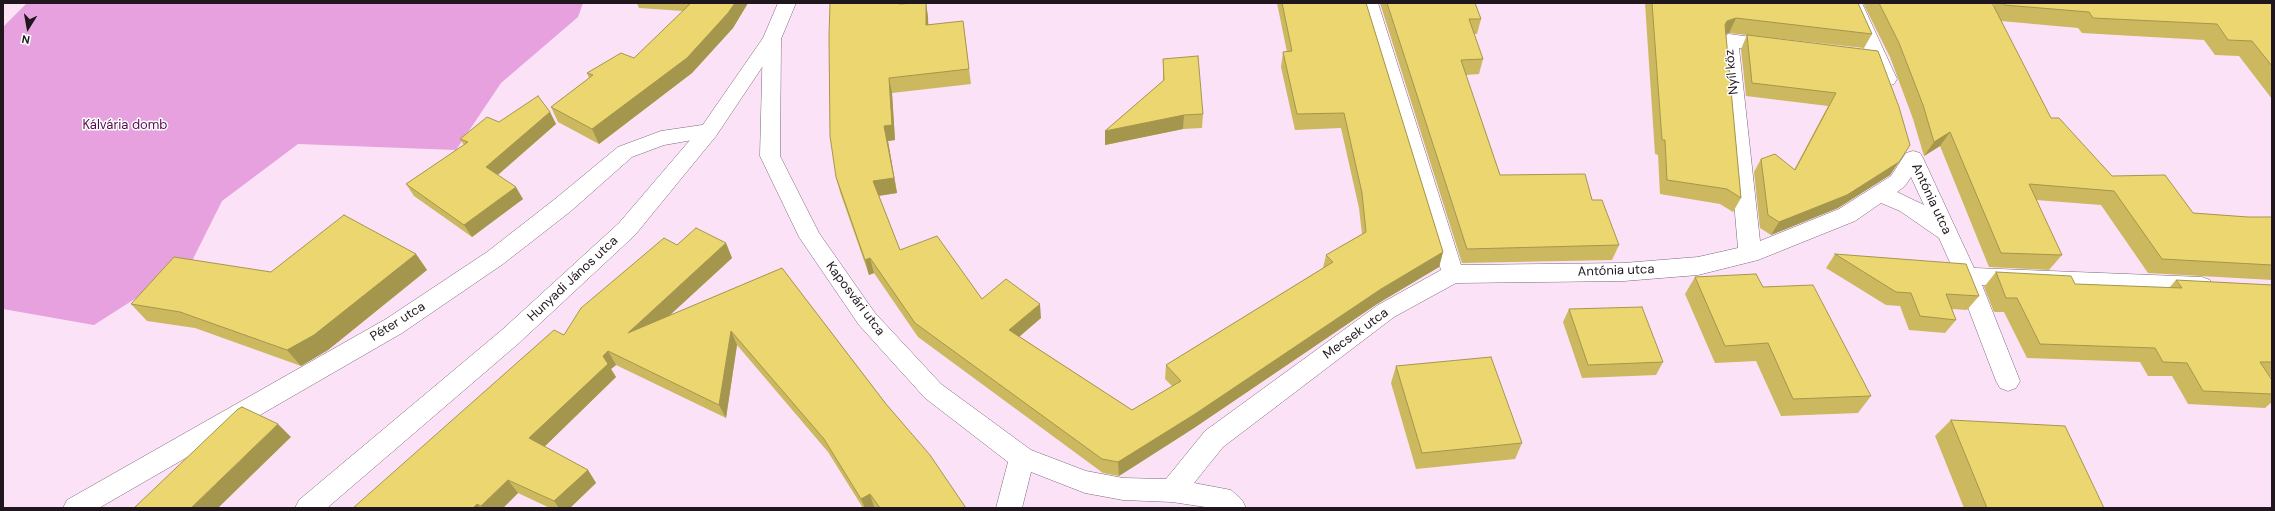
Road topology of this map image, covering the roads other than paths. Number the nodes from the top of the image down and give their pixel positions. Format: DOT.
graph roads {
  1 [pos="787,3"];
  2 [pos="1369,3"];
  3 [pos="1853,3"];
  4 [pos="772,39"];
  5 [pos="1792,48"];
  6 [pos="1855,55"];
  7 [pos="1879,58"];
  8 [pos="1895,99"];
  9 [pos="709,131"];
  10 [pos="1882,194"];
  11 [pos="1946,232"];
  12 [pos="1750,254"];
  13 [pos="1453,274"];
  14 [pos="1967,276"];
  15 [pos="2225,287"];
  16 [pos="2008,381"];
  17 [pos="1022,458"];
  18 [pos="1172,491"];
  19 [pos="76,508"];
  20 [pos="308,508"];
  21 [pos="1009,508"];
  22 [pos="1233,508"];
  1 -- 4 [label="street, Hunyadi János utca"];
  2 -- 13 [label="street"];
  3 -- 7 [label="street"];
  4 -- 9 [label="street, Hunyadi János utca"];
  4 -- 17 [label="street, Kaposvári utca"];
  5 -- 12 [label="street, Nyíl köz"];
  6 -- 7 [label="street"];
  7 -- 8 [label="street"];
  9 -- 19 [label="street, Péter utca"];
  9 -- 20 [label="street, Hunyadi János utca"];
  10 -- 11 [label="street"];
  10 -- 11 [label="street, Antónia utca"];
  10 -- 12 [label="street, Antónia utca"];
  11 -- 14 [label="street, Antónia utca"];
  12 -- 13 [label="street, Antónia utca"];
  13 -- 18 [label="street, Mecsek utca"];
  14 -- 15 [label="street"];
  14 -- 16 [label="street, Antónia utca"];
  17 -- 18 [label="street"];
  17 -- 21 [label="street"];
  18 -- 22 [label="street"];
}
